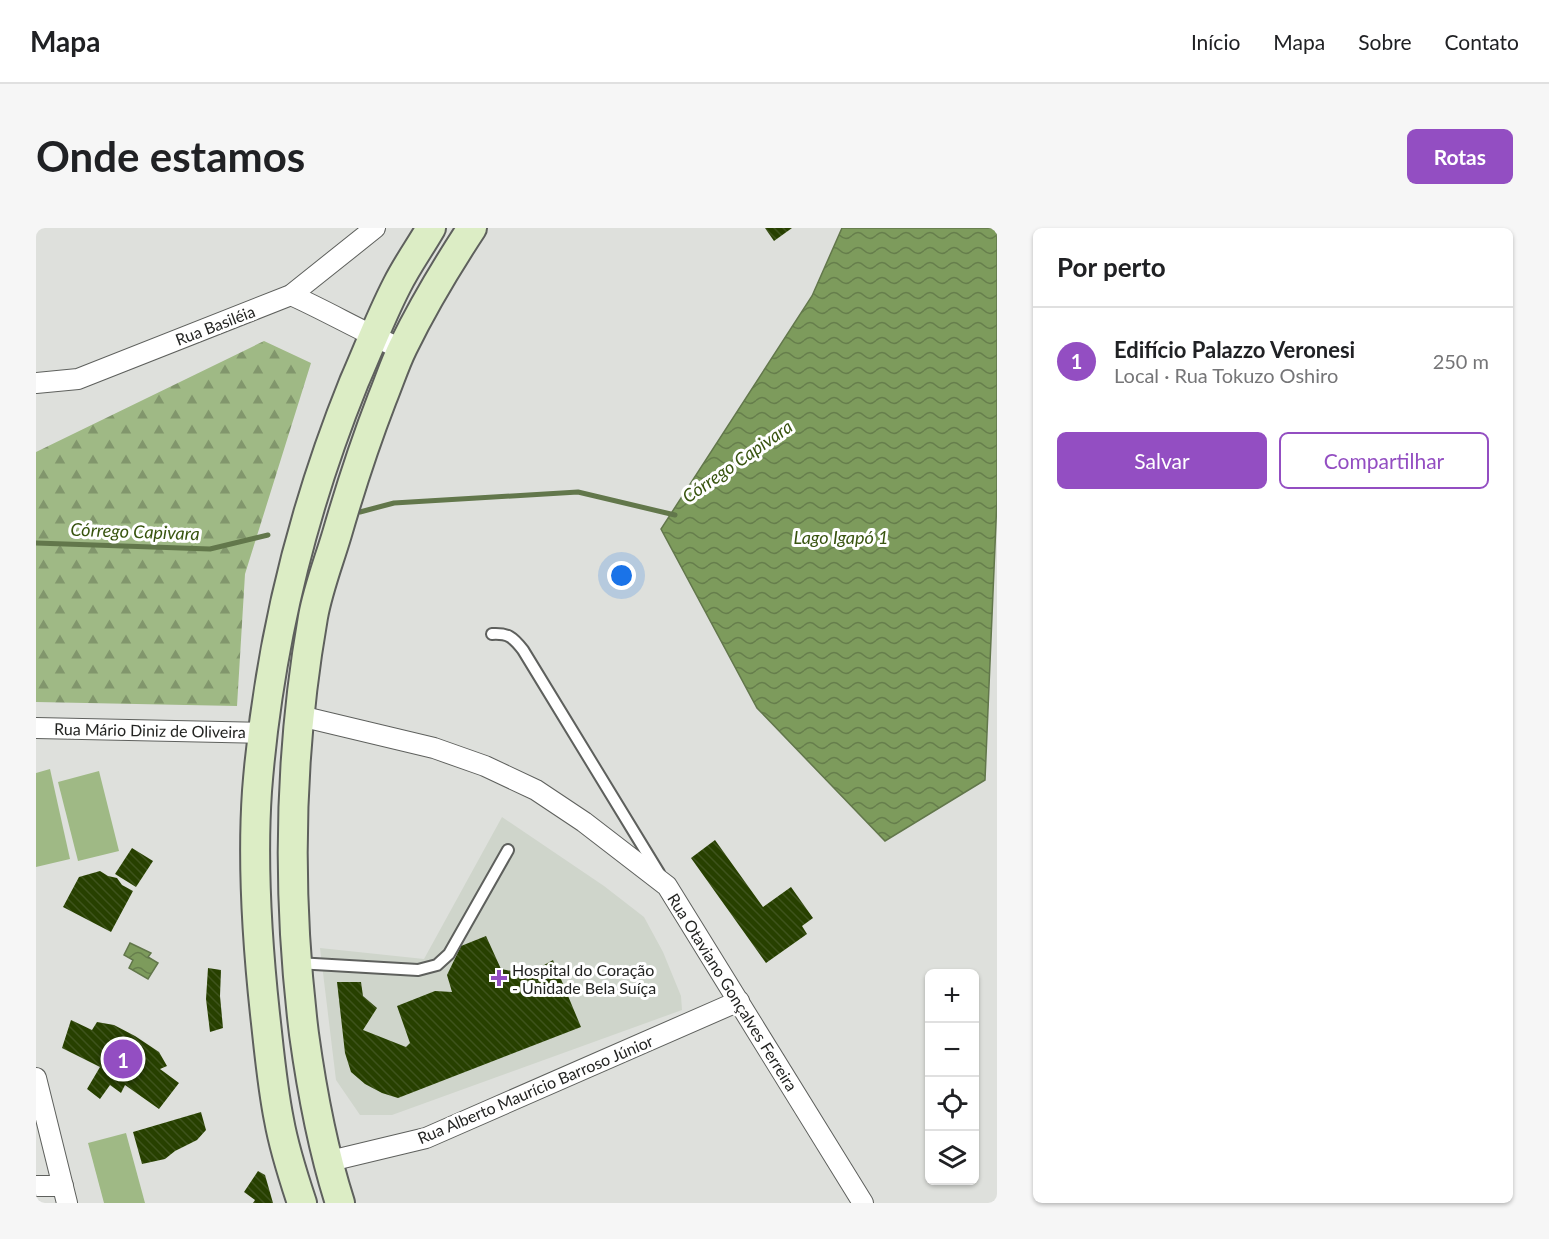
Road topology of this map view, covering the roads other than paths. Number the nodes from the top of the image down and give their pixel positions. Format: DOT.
graph roads {
  1 [pos="375,228"];
  2 [pos="431,228"];
  3 [pos="472,228"];
  4 [pos="291,296"];
  5 [pos="373,337"];
  6 [pos="402,349"];
  7 [pos="36,383"];
  8 [pos="492,634"];
  9 [pos="300,716"];
  10 [pos="36,728"];
  11 [pos="263,733"];
  12 [pos="508,850"];
  13 [pos="667,886"];
  14 [pos="297,963"];
  15 [pos="740,1001"];
  16 [pos="36,1078"];
  17 [pos="326,1162"];
  18 [pos="36,1185"];
  19 [pos="65,1194"];
  20 [pos="302,1203"];
  21 [pos="340,1203"];
  22 [pos="863,1203"];
  1 -- 4 [label="street, Rua Basiléia"];
  2 -- 5 [label="street"];
  3 -- 6 [label="street"];
  4 -- 5 [label="street"];
  4 -- 7 [label="street, Rua Basiléia"];
  5 -- 6 [label="street"];
  5 -- 11 [label="street"];
  6 -- 9 [label="street"];
  8 -- 13 [label="lane"];
  9 -- 13 [label="street, Rua Otaviano Gonçalves Ferreira"];
  9 -- 14 [label="street"];
  10 -- 11 [label="street, Rua Mário Diniz de Oliveira"];
  11 -- 20 [label="street"];
  12 -- 14 [label="lane"];
  13 -- 15 [label="street, Rua Otaviano Gonçalves Ferreira"];
  14 -- 17 [label="street"];
  15 -- 17 [label="street, Rua Alberto Maurício Barroso Júnior"];
  15 -- 22 [label="street, Rua Otaviano Gonçalves Ferreira"];
  16 -- 19 [label="street"];
  17 -- 21 [label="street"];
  18 -- 19 [label="street"];
}
